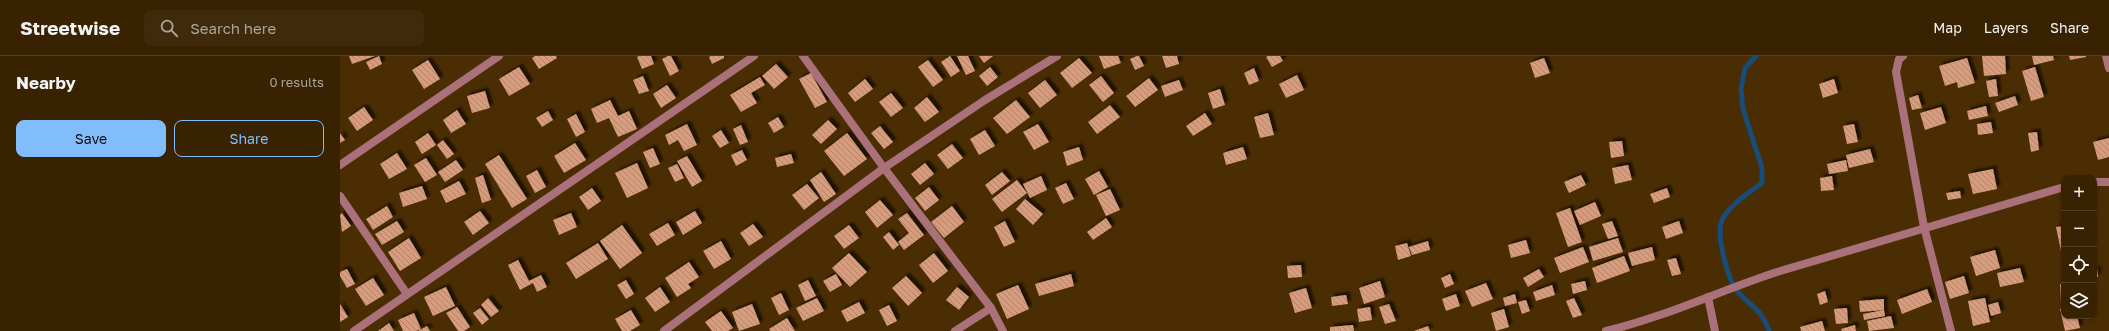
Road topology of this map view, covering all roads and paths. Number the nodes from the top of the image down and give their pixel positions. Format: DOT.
graph roads {
  1 [pos="499,56"];
  2 [pos="754,56"];
  3 [pos="803,56"];
  4 [pos="1057,56"];
  5 [pos="1903,56"];
  6 [pos="2106,56"];
  7 [pos="2109,68"];
  8 [pos="340,165"];
  9 [pos="884,168"];
  10 [pos="2097,182"];
  11 [pos="2109,182"];
  12 [pos="2061,188"];
  13 [pos="340,196"];
  14 [pos="1924,227"];
  15 [pos="407,294"];
  16 [pos="1708,297"];
  17 [pos="991,308"];
  18 [pos="354,331"];
  19 [pos="664,331"];
  20 [pos="955,331"];
  21 [pos="1003,331"];
  22 [pos="1606,331"];
  23 [pos="1715,331"];
  24 [pos="1951,331"];
  1 -- 8 [label="street"];
  2 -- 15 [label="street"];
  3 -- 9 [label="street"];
  4 -- 9 [label="street"];
  5 -- 14 [label="street"];
  6 -- 7 [label="street"];
  9 -- 17 [label="street"];
  9 -- 19 [label="street"];
  10 -- 11 [label="street"];
  12 -- 14 [label="street"];
  13 -- 15 [label="street"];
  14 -- 16 [label="street"];
  14 -- 24 [label="street"];
  15 -- 18 [label="street"];
  16 -- 22 [label="street"];
  16 -- 23 [label="street"];
  17 -- 20 [label="street"];
  17 -- 21 [label="street"];
}
